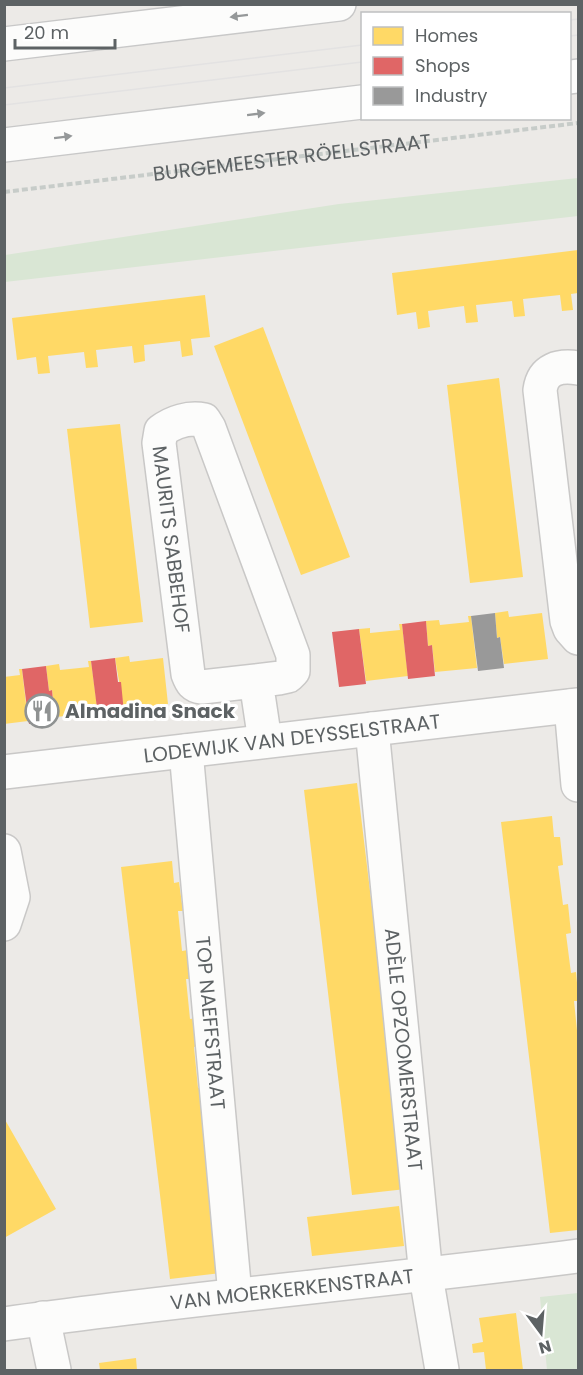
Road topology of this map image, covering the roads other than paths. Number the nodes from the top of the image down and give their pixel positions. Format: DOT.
graph roads {
  1 [pos="339,4"];
  2 [pos="4,44"];
  3 [pos="361,102"];
  4 [pos="4,145"];
  5 [pos="579,368"];
  6 [pos="579,638"];
  7 [pos="256,681"];
  8 [pos="575,705"];
  9 [pos="372,729"];
  10 [pos="265,741"];
  11 [pos="186,751"];
  12 [pos="4,772"];
  13 [pos="579,785"];
  14 [pos="4,851"];
  15 [pos="4,924"];
  16 [pos="579,1256"];
  17 [pos="426,1276"];
  18 [pos="235,1295"];
  19 [pos="43,1318"];
  20 [pos="4,1324"];
  21 [pos="54,1371"];
  22 [pos="442,1371"];
  1 -- 2 [label="street, one-way"];
  4 -- 3 [label="street, one-way"];
  5 -- 6 [label="street"];
  7 -- 7 [label="street, MAURITS SABBEHOF"];
  7 -- 10 [label="street"];
  8 -- 9 [label="street, LODEWIJK VAN DEYSSELSTRAAT"];
  8 -- 13 [label="street"];
  9 -- 10 [label="street, LODEWIJK VAN DEYSSELSTRAAT"];
  9 -- 17 [label="street, ADÈLE OPZOOMERSTRAAT"];
  10 -- 11 [label="street, LODEWIJK VAN DEYSSELSTRAAT"];
  11 -- 12 [label="street, LODEWIJK VAN DEYSSELSTRAAT"];
  11 -- 18 [label="street, TOP NAEFFSTRAAT"];
  14 -- 15 [label="street"];
  16 -- 17 [label="street, VAN MOERKERKENSTRAAT"];
  17 -- 18 [label="street, VAN MOERKERKENSTRAAT"];
  17 -- 22 [label="street, ADÈLE OPZOOMERSTRAAT"];
  18 -- 19 [label="street, VAN MOERKERKENSTRAAT"];
  19 -- 20 [label="street, VAN MOERKERKENSTRAAT"];
  19 -- 21 [label="street"];
}
